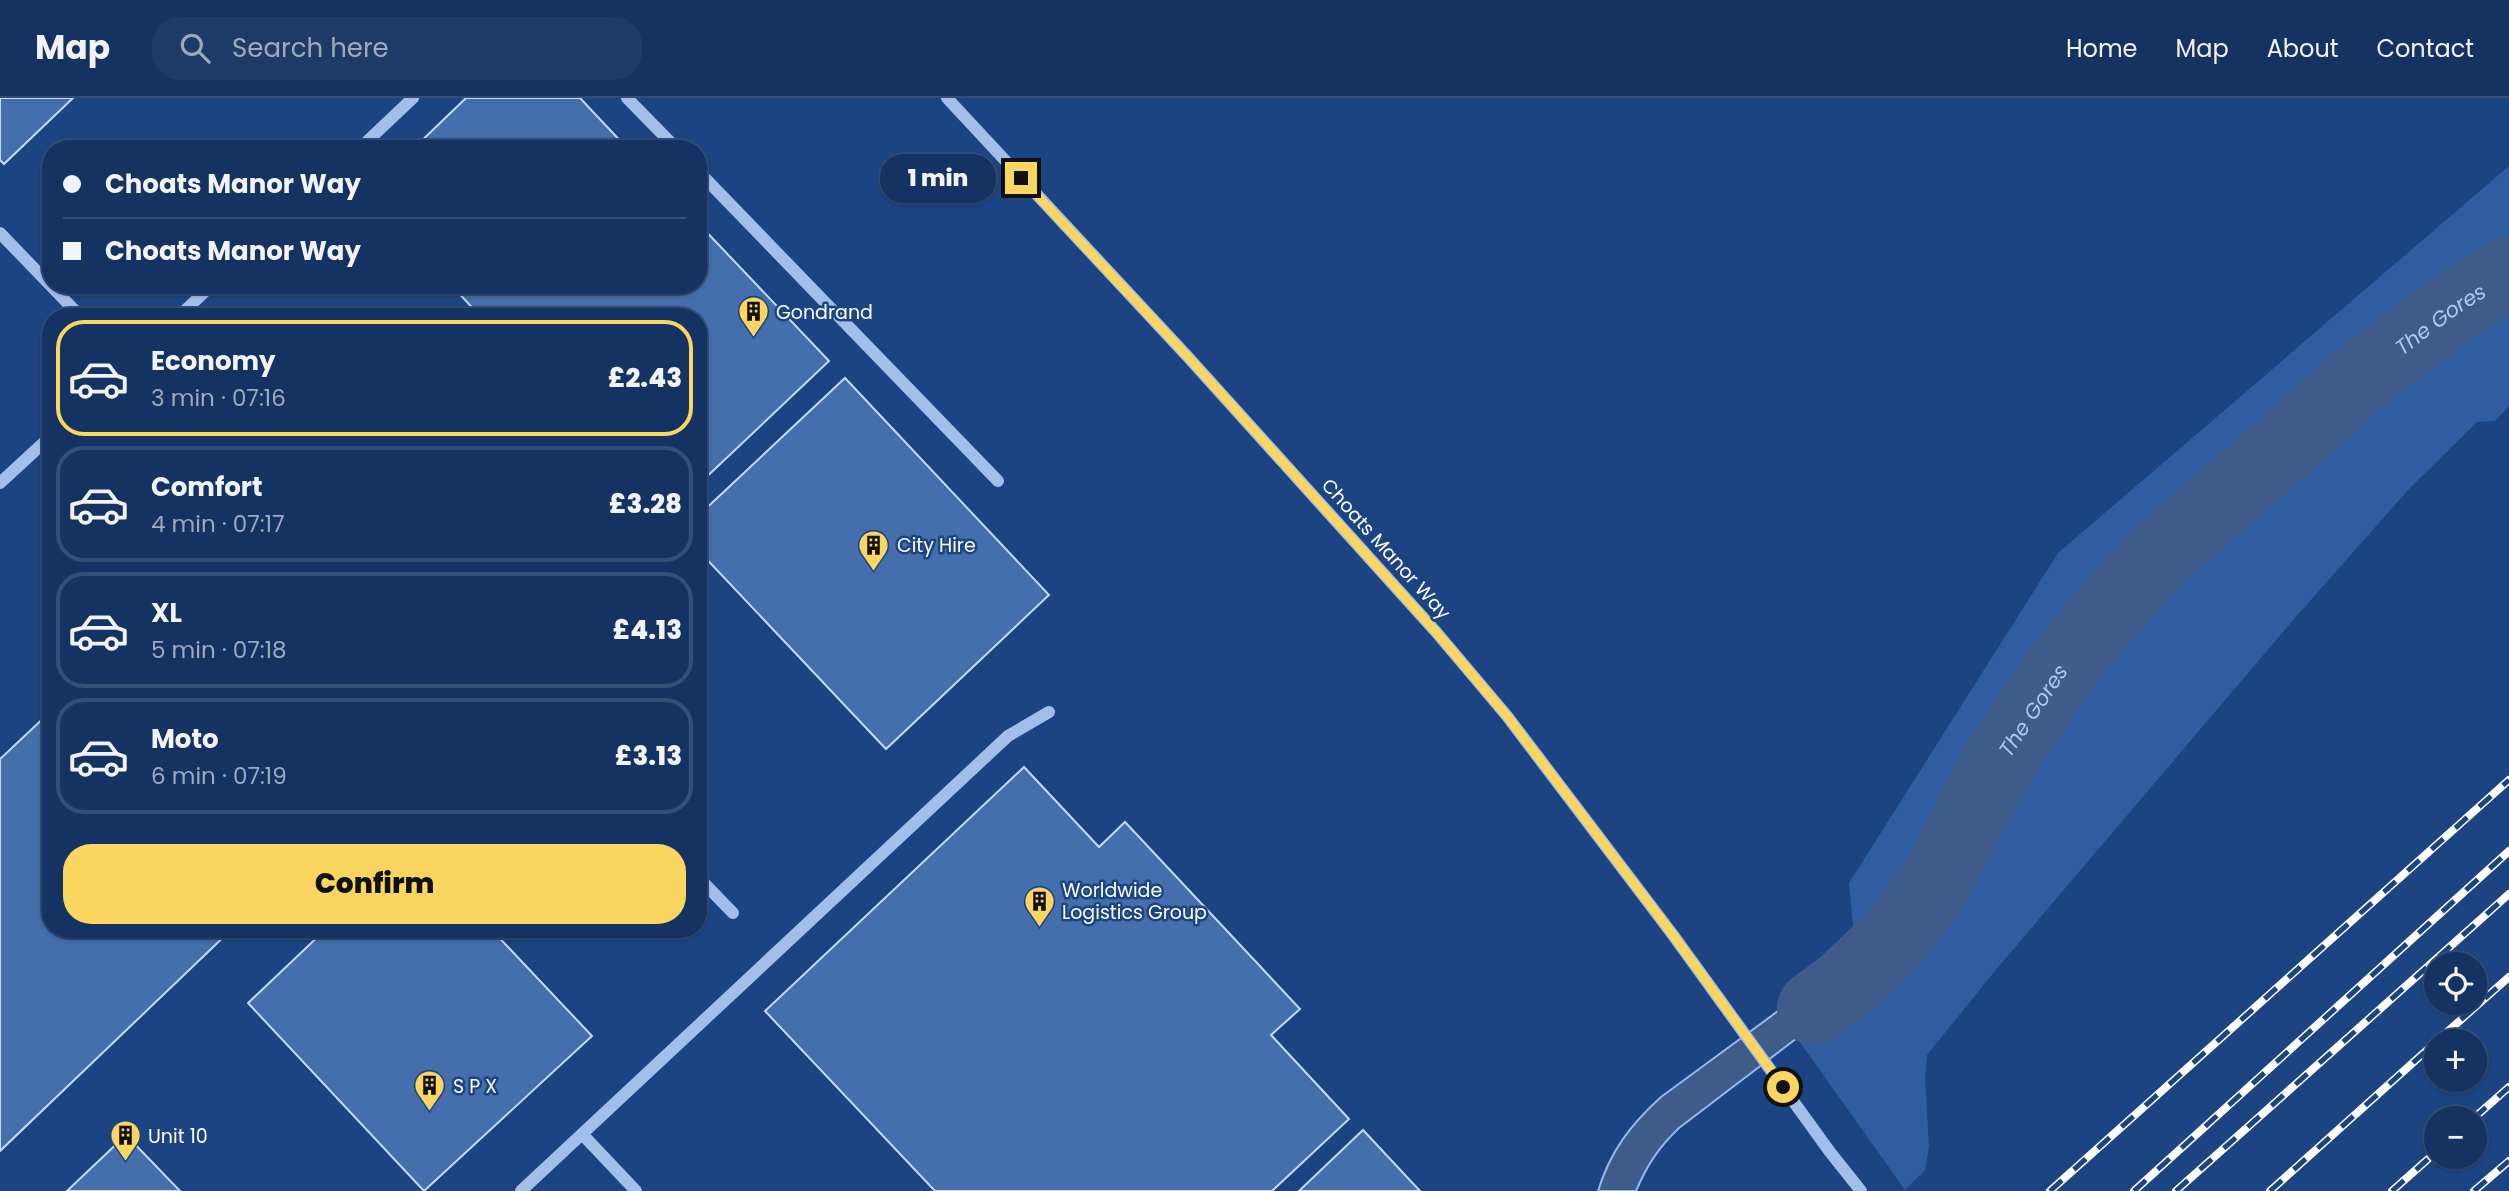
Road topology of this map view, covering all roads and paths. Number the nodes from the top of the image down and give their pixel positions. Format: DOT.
graph roads {
  1 [pos="413,98"];
  2 [pos="627,98"];
  3 [pos="947,98"];
  4 [pos="369,140"];
  5 [pos="668,140"];
  6 [pos="707,180"];
  7 [pos="0,233"];
  8 [pos="42,277"];
  9 [pos="59,294"];
  10 [pos="202,294"];
  11 [pos="72,308"];
  12 [pos="188,308"];
  13 [pos="42,444"];
  14 [pos="998,481"];
  15 [pos="0,483"];
  16 [pos="1049,712"];
  17 [pos="707,886"];
  18 [pos="733,913"];
  19 [pos="582,1134"];
  20 [pos="521,1191"];
  21 [pos="636,1191"];
  22 [pos="1861,1191"];
  1 -- 4 [label="street"];
  2 -- 5 [label="street"];
  3 -- 22 [label="street, Choats Manor Way"];
  6 -- 14 [label="street"];
  7 -- 8 [label="street"];
  9 -- 11 [label="street"];
  10 -- 12 [label="street"];
  13 -- 15 [label="street"];
  16 -- 19 [label="street"];
  17 -- 18 [label="street"];
  19 -- 20 [label="street"];
  19 -- 21 [label="street"];
}
